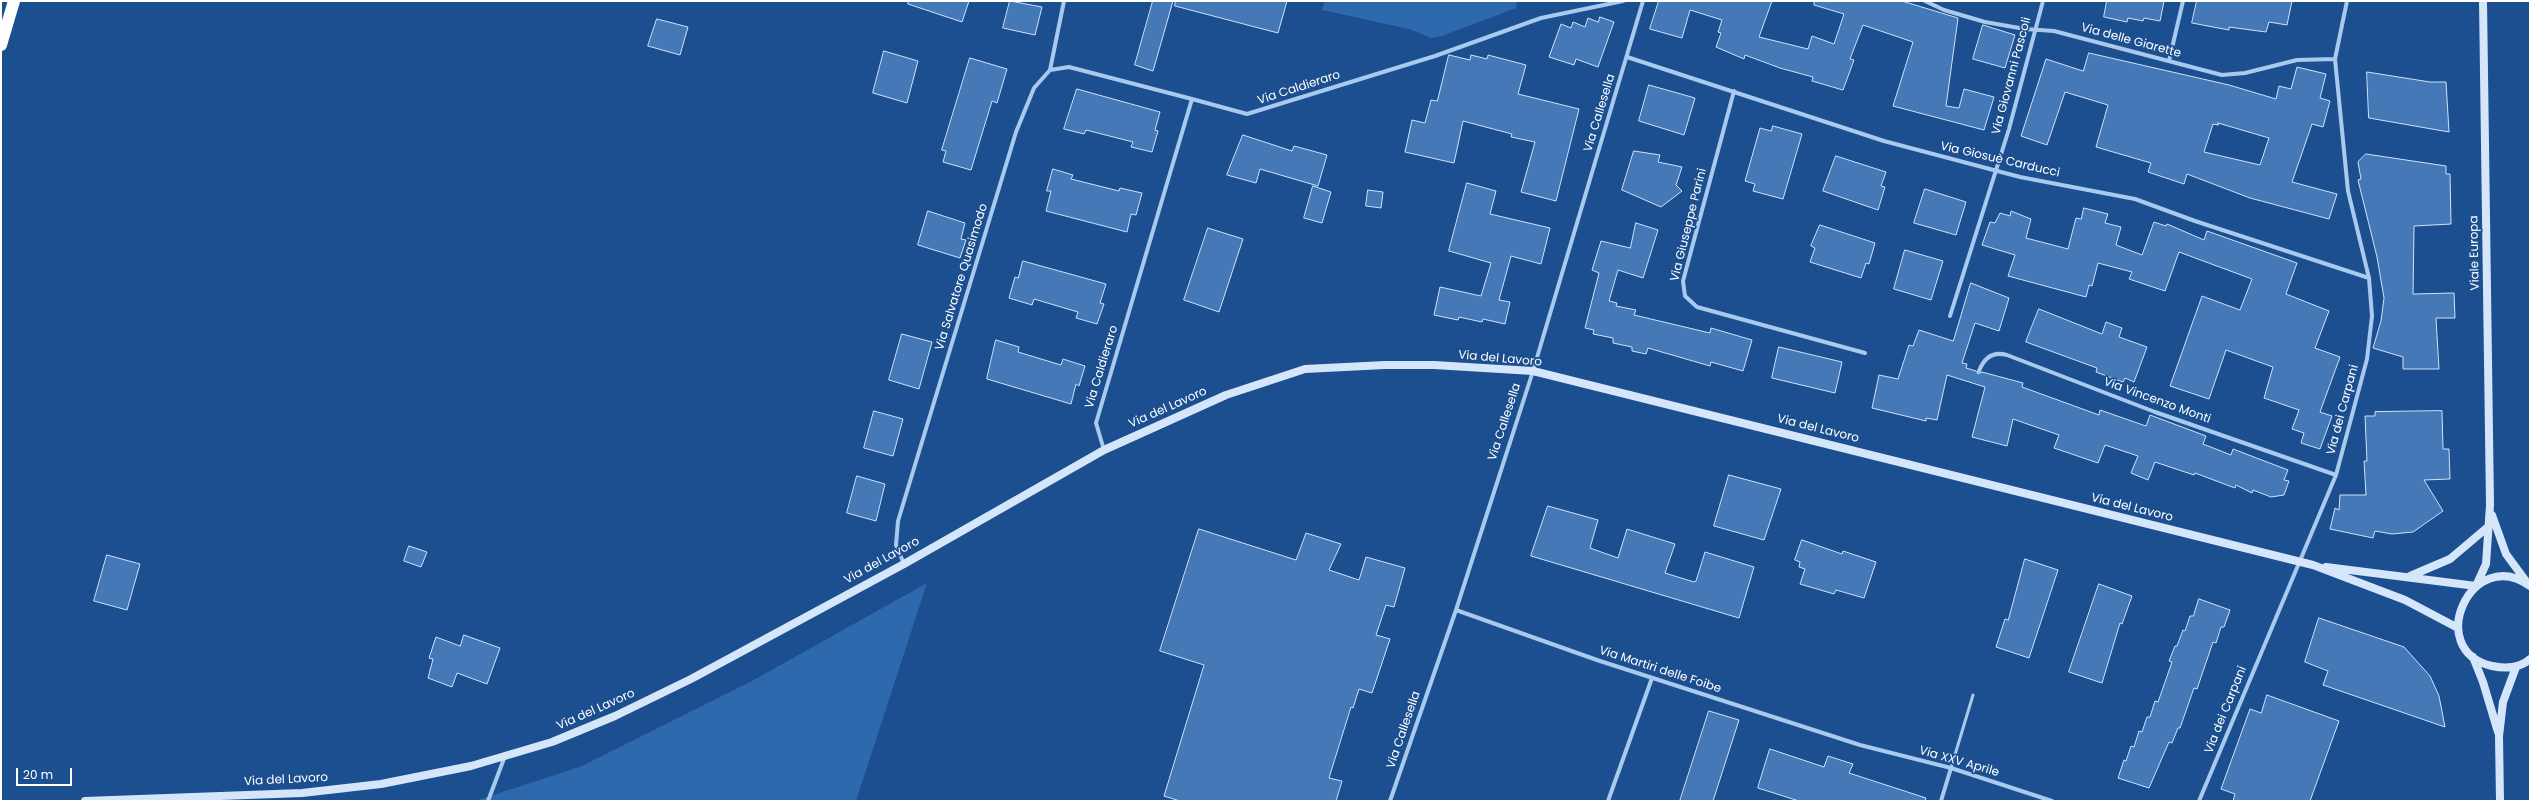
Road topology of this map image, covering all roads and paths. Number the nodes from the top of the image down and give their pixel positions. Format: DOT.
graph roads {
  1 [pos="14,1"];
  2 [pos="1064,1"];
  3 [pos="1623,1"];
  4 [pos="1643,1"];
  5 [pos="1925,1"];
  6 [pos="2043,1"];
  7 [pos="2183,1"];
  8 [pos="2347,1"];
  9 [pos="2483,1"];
  10 [pos="2036,29"];
  11 [pos="1,46"];
  12 [pos="1627,57"];
  13 [pos="2335,59"];
  14 [pos="2169,60"];
  15 [pos="1050,70"];
  16 [pos="1734,91"];
  17 [pos="1192,99"];
  18 [pos="1995,171"];
  19 [pos="2369,278"];
  20 [pos="1950,316"];
  21 [pos="1865,353"];
  22 [pos="1533,371"];
  23 [pos="1979,371"];
  24 [pos="1104,450"];
  25 [pos="2336,475"];
  26 [pos="2490,505"];
  27 [pos="2489,526"];
  28 [pos="2298,561"];
  29 [pos="904,564"];
  30 [pos="2313,565"];
  31 [pos="2407,577"];
  32 [pos="2529,585"];
  33 [pos="2476,586"];
  34 [pos="1456,610"];
  35 [pos="2458,628"];
  36 [pos="2473,657"];
  37 [pos="2530,659"];
  38 [pos="2516,667"];
  39 [pos="1652,678"];
  40 [pos="1973,695"];
  41 [pos="2499,736"];
  42 [pos="1860,745"];
  43 [pos="505,756"];
  44 [pos="1951,768"];
  45 [pos="85,801"];
  46 [pos="488,801"];
  47 [pos="1390,801"];
  48 [pos="1608,801"];
  49 [pos="1941,801"];
  50 [pos="2052,801"];
  51 [pos="2199,801"];
  52 [pos="2500,801"];
  1 -- 11 [label="highway"];
  2 -- 15 [label="street"];
  3 -- 17 [label="street, Via Caldieraro"];
  4 -- 12 [label="street, Via Callesella"];
  5 -- 10 [label="street, Via delle Giarette"];
  6 -- 10 [label="street, Via Giovanni Pascoli"];
  7 -- 14 [label="street"];
  8 -- 13 [label="street, Via dei Carpani"];
  9 -- 26 [label="street, Viale Europa"];
  10 -- 14 [label="street, Via delle Giarette"];
  10 -- 18 [label="street, Via Giovanni Pascoli"];
  12 -- 16 [label="street, Via Giosuè Carducci"];
  12 -- 22 [label="street, Via Callesella"];
  13 -- 14 [label="street, Via delle Giarette"];
  13 -- 19 [label="street, Via dei Carpani"];
  15 -- 17 [label="street"];
  15 -- 29 [label="street, Via Salvatore Quasimodo"];
  16 -- 18 [label="street, Via Giosuè Carducci"];
  16 -- 21 [label="street, Via Giuseppe Parini"];
  17 -- 24 [label="street, Via Caldieraro"];
  18 -- 19 [label="street, Via Giosuè Carducci"];
  18 -- 20 [label="street, Via Giovanni Pascoli"];
  19 -- 25 [label="street, Via dei Carpani"];
  22 -- 24 [label="street, Via del Lavoro"];
  22 -- 28 [label="street, Via del Lavoro"];
  22 -- 34 [label="street, Via Callesella"];
  23 -- 25 [label="street, Via Vincenzo Monti"];
  24 -- 29 [label="street, Via del Lavoro"];
  25 -- 28 [label="street, Via dei Carpani"];
  26 -- 27 [label="street, Viale Europa"];
  26 -- 32 [label="street, Viale Europa"];
  27 -- 31 [label="street"];
  27 -- 33 [label="street, Viale Europa"];
  28 -- 30 [label="street, Via del Lavoro"];
  28 -- 51 [label="street, Via dei Carpani"];
  29 -- 43 [label="street, Via del Lavoro"];
  30 -- 31 [label="street, Via del Lavoro"];
  30 -- 35 [label="street, Via del Lavoro"];
  31 -- 33 [label="street, Via del Lavoro"];
  32 -- 33 [label="street"];
  33 -- 35 [label="street"];
  34 -- 39 [label="street, Via Martiri delle Foibe"];
  34 -- 47 [label="street, Via Callesella"];
  35 -- 36 [label="street"];
  36 -- 38 [label="street"];
  36 -- 41 [label="street"];
  37 -- 38 [label="street"];
  38 -- 41 [label="street"];
  39 -- 42 [label="street, Via Martiri delle Foibe"];
  39 -- 48 [label="street"];
  40 -- 44 [label="lane"];
  41 -- 52 [label="street"];
  42 -- 44 [label="street, Via XXV Aprile"];
  43 -- 45 [label="street, Via del Lavoro"];
  43 -- 46 [label="street"];
  44 -- 49 [label="street"];
  44 -- 50 [label="street, Via XXV Aprile"];
}
